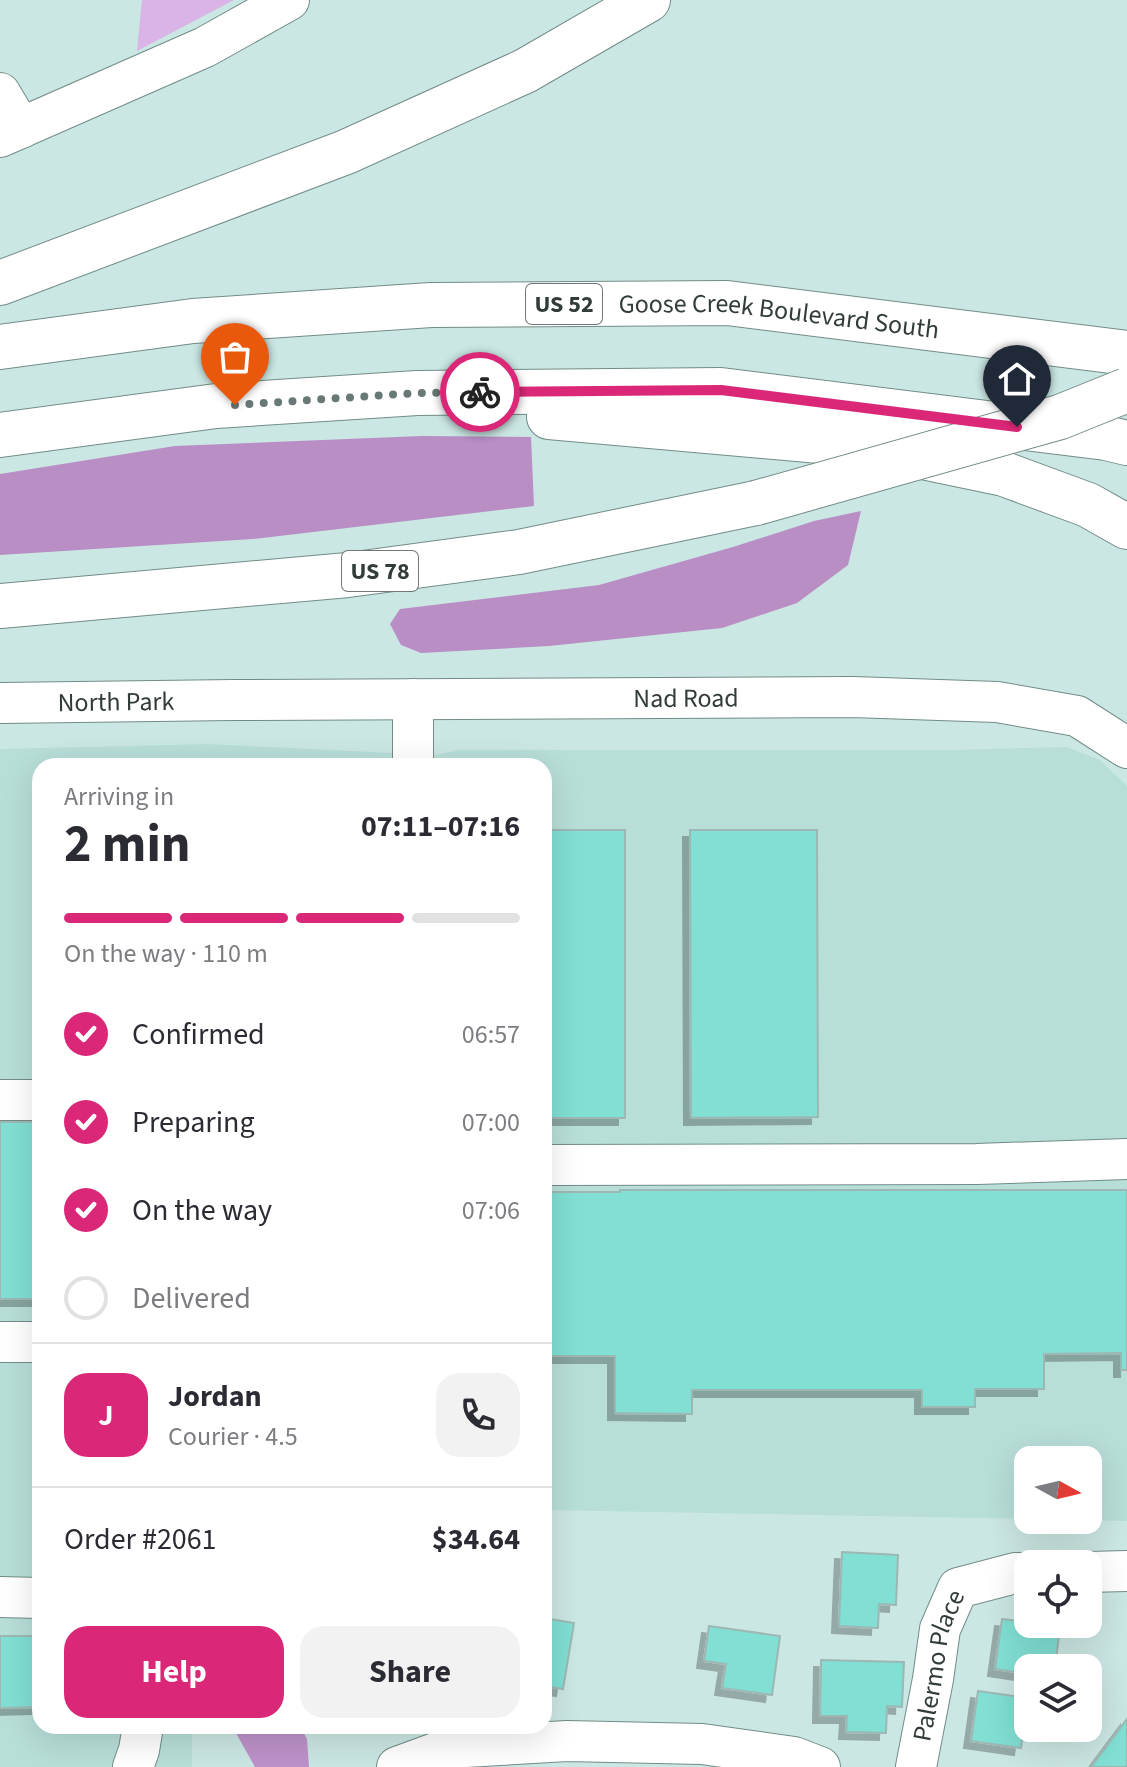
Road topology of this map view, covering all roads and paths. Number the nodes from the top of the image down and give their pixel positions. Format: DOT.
graph roads {
  1 [pos="289,0"];
  2 [pos="648,0"];
  3 [pos="0,93"];
  4 [pos="10,133"];
  5 [pos="0,283"];
  6 [pos="0,347"];
  7 [pos="1127,353"];
  8 [pos="1127,390"];
  9 [pos="255,404"];
  10 [pos="0,435"];
  11 [pos="1127,443"];
  12 [pos="1127,527"];
  13 [pos="0,606"];
  14 [pos="413,699"];
  15 [pos="233,700"];
  16 [pos="0,703"];
  17 [pos="1127,748"];
  18 [pos="413,758"];
  19 [pos="0,1100"];
  20 [pos="32,1100"];
  21 [pos="1127,1159"];
  22 [pos="552,1165"];
  23 [pos="0,1342"];
  24 [pos="32,1342"];
  25 [pos="1127,1571"];
  26 [pos="1102,1572"];
  27 [pos="1014,1573"];
  28 [pos="0,1597"];
  29 [pos="32,1598"];
  30 [pos="142,1734"];
  31 [pos="807,1762"];
  32 [pos="133,1767"];
  33 [pos="397,1767"];
  34 [pos="916,1767"];
  1 -- 4 [label="street"];
  2 -- 5 [label="highway"];
  3 -- 4 [label="street"];
  6 -- 7 [label="highway, Goose Creek Boulevard South / US 52"];
  8 -- 13 [label="highway, US 78, bridge"];
  9 -- 10 [label="highway"];
  9 -- 11 [label="highway"];
  9 -- 12 [label="highway"];
  14 -- 15 [label="street, Nad Road"];
  14 -- 17 [label="street, Nad Road"];
  14 -- 18 [label="street"];
  15 -- 16 [label="street, North Park"];
  19 -- 20 [label="street"];
  21 -- 22 [label="street"];
  23 -- 24 [label="street"];
  25 -- 26 [label="street"];
  27 -- 34 [label="street, Palermo Place"];
  28 -- 29 [label="street"];
  30 -- 32 [label="street"];
  31 -- 33 [label="street"];
}
